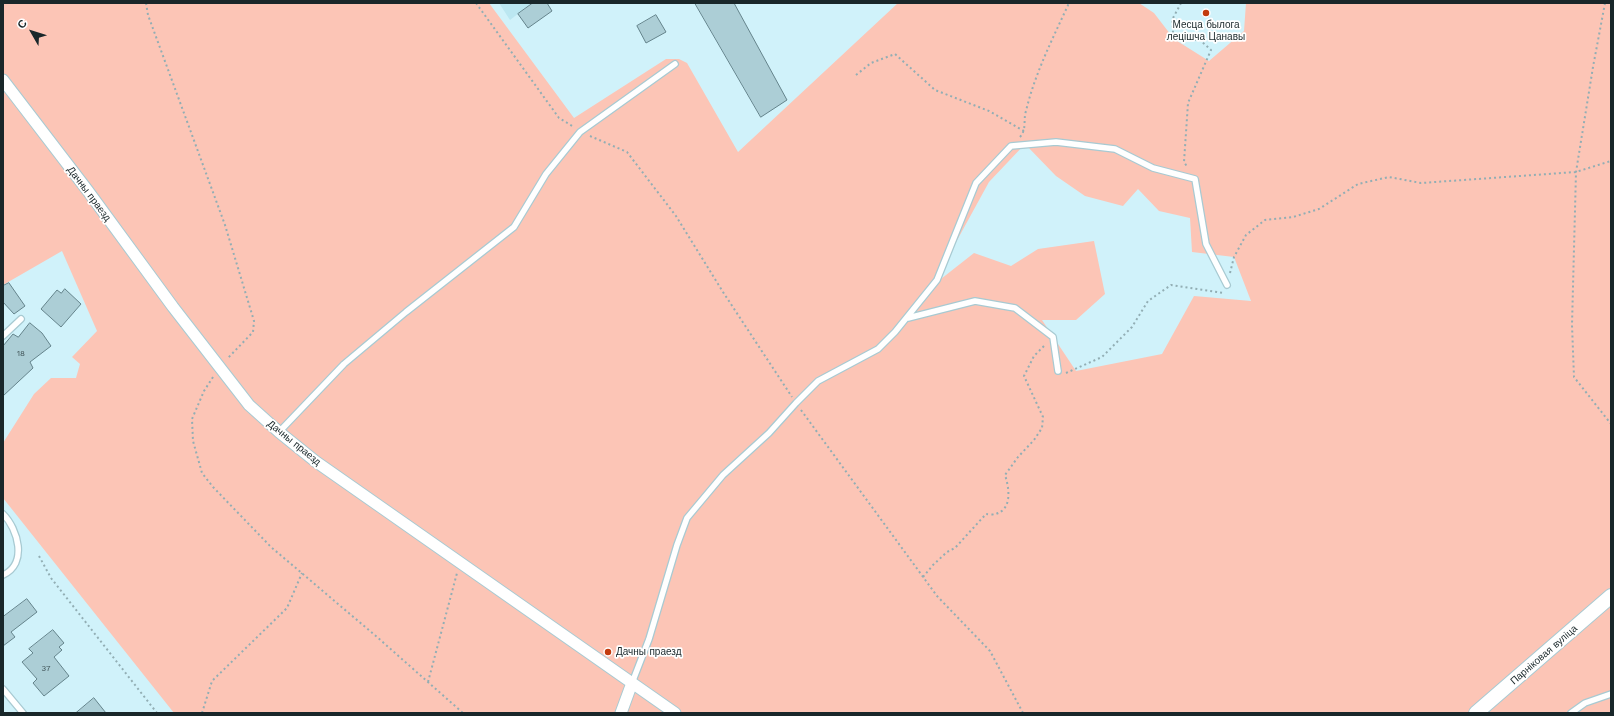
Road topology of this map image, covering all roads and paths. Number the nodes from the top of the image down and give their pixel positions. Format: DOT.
graph roads {
  1 [pos="146,3"];
  2 [pos="476,3"];
  3 [pos="1069,3"];
  4 [pos="1181,3"];
  5 [pos="1605,3"];
  6 [pos="675,64"];
  7 [pos="856,75"];
  8 [pos="3,80"];
  9 [pos="1024,131"];
  10 [pos="580,132"];
  11 [pos="1011,146"];
  12 [pos="1611,161"];
  13 [pos="1576,172"];
  14 [pos="1195,179"];
  15 [pos="1227,285"];
  16 [pos="907,318"];
  17 [pos="21,319"];
  18 [pos="3,336"];
  19 [pos="1053,337"];
  20 [pos="219,367"];
  21 [pos="1058,371"];
  22 [pos="796,403"];
  23 [pos="1611,424"];
  24 [pos="279,432"];
  25 [pos="3,514"];
  26 [pos="39,556"];
  27 [pos="460,562"];
  28 [pos="302,573"];
  29 [pos="3,575"];
  30 [pos="923,577"];
  31 [pos="1611,596"];
  32 [pos="428,682"];
  33 [pos="632,683"];
  34 [pos="3,689"];
  35 [pos="1611,694"];
  36 [pos="23,713"];
  37 [pos="157,713"];
  38 [pos="202,713"];
  39 [pos="463,713"];
  40 [pos="621,713"];
  41 [pos="675,713"];
  42 [pos="1023,713"];
  43 [pos="1476,713"];
  44 [pos="1571,713"];
  1 -- 20 [label="path"];
  2 -- 10 [label="path"];
  3 -- 9 [label="path"];
  4 -- 14 [label="path"];
  5 -- 13 [label="path"];
  6 -- 10 [label="lane"];
  7 -- 9 [label="path"];
  8 -- 20 [label="street, Дачны праезд"];
  9 -- 11 [label="path"];
  10 -- 22 [label="path"];
  10 -- 24 [label="lane"];
  11 -- 14 [label="lane"];
  11 -- 16 [label="lane"];
  12 -- 13 [label="path"];
  13 -- 15 [label="path"];
  13 -- 23 [label="path"];
  14 -- 15 [label="lane"];
  15 -- 21 [label="path"];
  16 -- 19 [label="lane"];
  16 -- 22 [label="lane"];
  17 -- 18 [label="lane"];
  19 -- 21 [label="lane"];
  19 -- 30 [label="path"];
  20 -- 24 [label="street, Дачны праезд"];
  20 -- 28 [label="path"];
  22 -- 30 [label="path"];
  22 -- 33 [label="lane"];
  24 -- 27 [label="street, Дачны праезд"];
  25 -- 29 [label="lane"];
  26 -- 37 [label="path"];
  27 -- 32 [label="path"];
  27 -- 33 [label="street, Дачны праезд"];
  28 -- 32 [label="path"];
  28 -- 38 [label="path"];
  30 -- 42 [label="path"];
  31 -- 43 [label="street, Парніковая вуліца"];
  32 -- 39 [label="path"];
  33 -- 40 [label="street"];
  33 -- 41 [label="street, Дачны праезд"];
  34 -- 36 [label="lane"];
  35 -- 44 [label="lane"];
}
